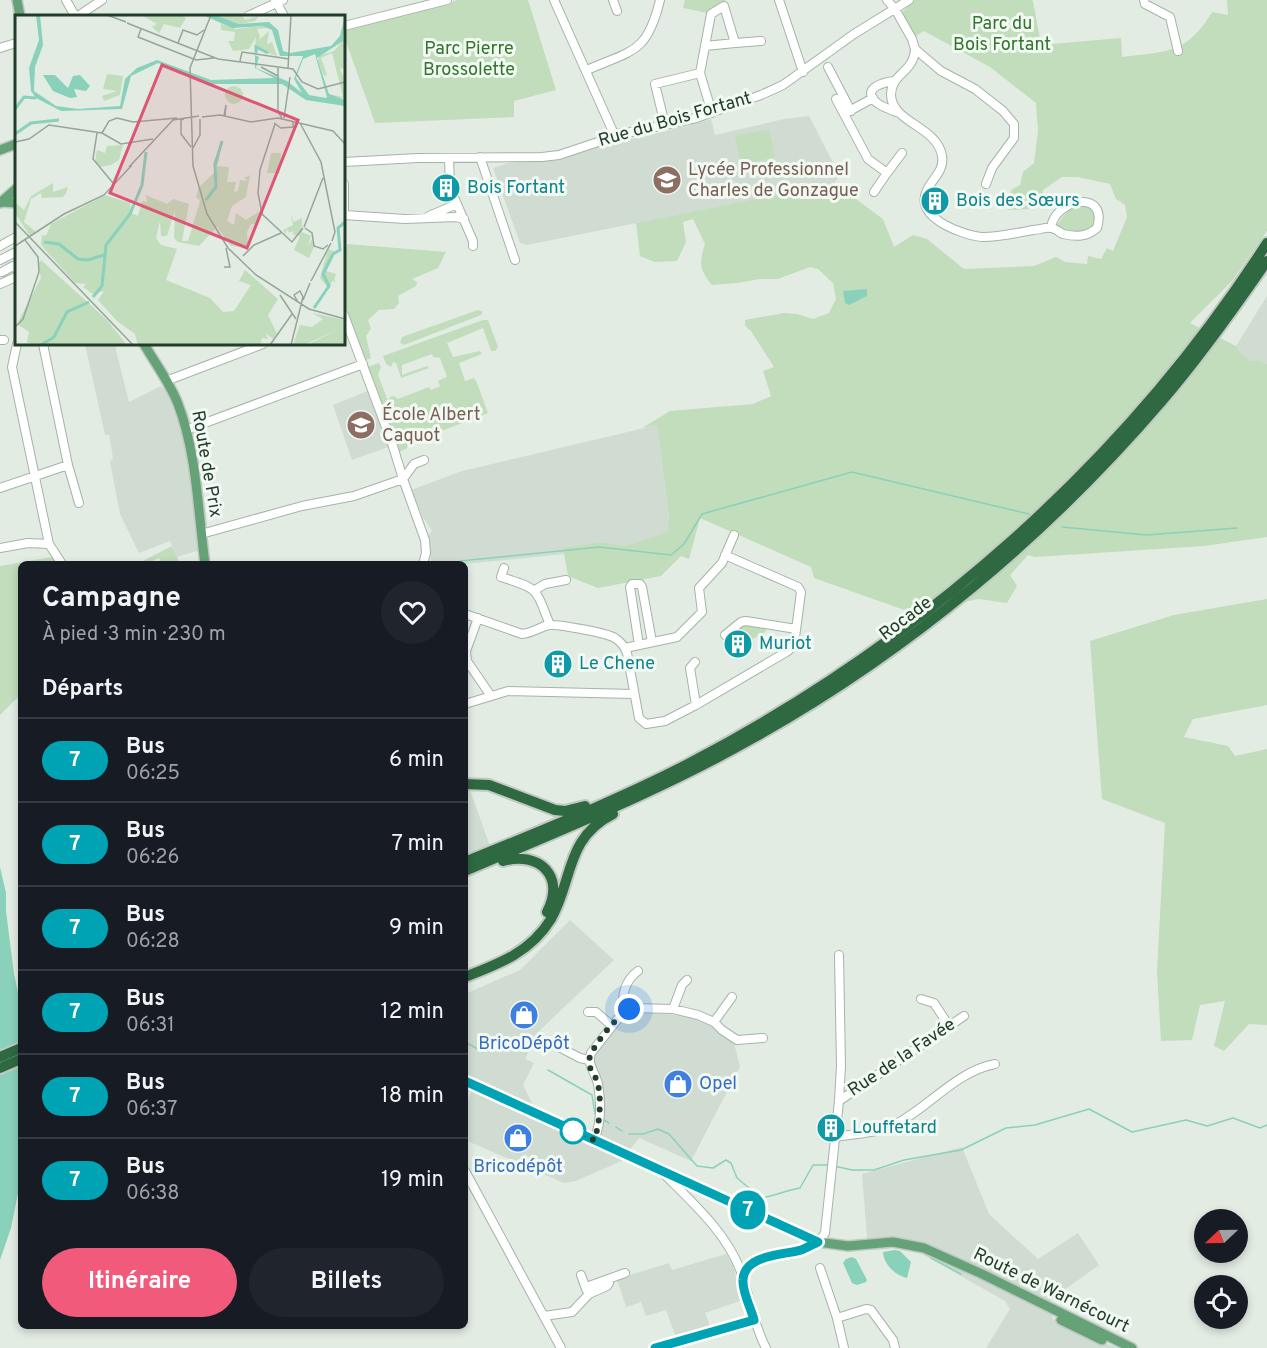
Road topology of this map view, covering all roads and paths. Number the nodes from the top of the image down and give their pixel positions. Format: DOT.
graph roads {
  1 [pos="17,0"];
  2 [pos="22,0"];
  3 [pos="66,0"];
  4 [pos="102,0"];
  5 [pos="447,0"];
  6 [pos="554,0"];
  7 [pos="613,0"];
  8 [pos="660,0"];
  9 [pos="779,0"];
  10 [pos="909,0"];
  11 [pos="1144,0"];
  12 [pos="279,1"];
  13 [pos="893,4"];
  14 [pos="617,11"];
  15 [pos="20,15"];
  16 [pos="25,15"];
  17 [pos="76,15"];
  18 [pos="79,15"];
  19 [pos="250,15"];
  20 [pos="345,26"];
  21 [pos="761,41"];
  22 [pos="15,43"];
  23 [pos="735,43"];
  24 [pos="705,46"];
  25 [pos="0,48"];
  26 [pos="915,49"];
  27 [pos="1178,51"];
  28 [pos="828,67"];
  29 [pos="587,70"];
  30 [pos="803,72"];
  31 [pos="700,73"];
  32 [pos="894,81"];
  33 [pos="873,98"];
  34 [pos="836,99"];
  35 [pos="847,112"];
  36 [pos="712,113"];
  37 [pos="902,115"];
  38 [pos="665,125"];
  39 [pos="614,134"];
  40 [pos="15,144"];
  41 [pos="0,150"];
  42 [pos="902,153"];
  43 [pos="480,157"];
  44 [pos="449,158"];
  45 [pos="345,162"];
  46 [pos="887,173"];
  47 [pos="986,184"];
  48 [pos="15,190"];
  49 [pos="874,192"];
  50 [pos="1,203"];
  51 [pos="457,204"];
  52 [pos="345,214"];
  53 [pos="425,217"];
  54 [pos="464,219"];
  55 [pos="1051,228"];
  56 [pos="15,238"];
  57 [pos="1267,243"];
  58 [pos="0,246"];
  59 [pos="473,246"];
  60 [pos="15,252"];
  61 [pos="0,260"];
  62 [pos="515,260"];
  63 [pos="1267,261"];
  64 [pos="15,268"];
  65 [pos="2,272"];
  66 [pos="15,277"];
  67 [pos="0,284"];
  68 [pos="345,318"];
  69 [pos="17,345"];
  70 [pos="43,345"];
  71 [pos="145,345"];
  72 [pos="149,345"];
  73 [pos="260,345"];
  74 [pos="363,364"];
  75 [pos="168,380"];
  76 [pos="188,429"];
  77 [pos="424,460"];
  78 [pos="68,465"];
  79 [pos="36,477"];
  80 [pos="402,478"];
  81 [pos="0,488"];
  82 [pos="79,503"];
  83 [pos="204,534"];
  84 [pos="734,535"];
  85 [pos="49,544"];
  86 [pos="0,548"];
  87 [pos="725,555"];
  88 [pos="60,561"];
  89 [pos="205,561"];
  90 [pos="210,561"];
  91 [pos="424,561"];
  92 [pos="504,567"];
  93 [pos="567,580"];
  94 [pos="535,590"];
  95 [pos="468,615"];
  96 [pos="478,618"];
  97 [pos="550,625"];
  98 [pos="796,629"];
  99 [pos="725,635"];
  100 [pos="652,642"];
  101 [pos="639,645"];
  102 [pos="468,646"];
  103 [pos="625,648"];
  104 [pos="468,662"];
  105 [pos="695,662"];
  106 [pos="634,694"];
  107 [pos="491,696"];
  108 [pos="468,703"];
  109 [pos="696,705"];
  110 [pos="661,777"];
  111 [pos="468,784"];
  112 [pos="635,799"];
  113 [pos="468,861"];
  114 [pos="468,871"];
  115 [pos="468,871"];
  116 [pos="838,955"];
  117 [pos="468,970"];
  118 [pos="638,971"];
  119 [pos="468,976"];
  120 [pos="687,980"];
  121 [pos="732,997"];
  122 [pos="921,999"];
  123 [pos="673,1009"];
  124 [pos="624,1011"];
  125 [pos="588,1012"];
  126 [pos="964,1016"];
  127 [pos="714,1022"];
  128 [pos="611,1025"];
  129 [pos="949,1026"];
  130 [pos="763,1038"];
  131 [pos="561,1048"];
  132 [pos="18,1049"];
  133 [pos="0,1057"];
  134 [pos="18,1060"];
  135 [pos="589,1060"];
  136 [pos="995,1064"];
  137 [pos="0,1068"];
  138 [pos="468,1082"];
  139 [pos="839,1101"];
  140 [pos="836,1137"];
  141 [pos="594,1140"];
  142 [pos="660,1170"];
  143 [pos="468,1177"];
  144 [pos="818,1242"];
  145 [pos="820,1268"];
  146 [pos="625,1274"];
  147 [pos="581,1275"];
  148 [pos="743,1280"];
  149 [pos="587,1292"];
  150 [pos="544,1316"];
  151 [pos="837,1318"];
  152 [pos="754,1320"];
  153 [pos="683,1344"];
  154 [pos="561,1348"];
  155 [pos="655,1348"];
  156 [pos="766,1348"];
  157 [pos="844,1348"];
  158 [pos="895,1348"];
  159 [pos="1130,1348"];
  1 -- 15 [label="main road"];
  2 -- 16 [label="main road"];
  3 -- 17 [label="street"];
  4 -- 18 [label="street"];
  5 -- 20 [label="street"];
  6 -- 29 [label="street"];
  7 -- 14 [label="street"];
  8 -- 29 [label="street"];
  9 -- 30 [label="street"];
  10 -- 13 [label="street, Rue du Bois Fortant"];
  11 -- 27 [label="street"];
  12 -- 19 [label="street"];
  13 -- 26 [label="street"];
  13 -- 30 [label="street, Rue du Bois Fortant"];
  21 -- 23 [label="street"];
  22 -- 25 [label="street"];
  23 -- 24 [label="street"];
  23 -- 24 [label="street"];
  24 -- 31 [label="street"];
  26 -- 32 [label="street"];
  26 -- 47 [label="street"];
  28 -- 35 [label="street"];
  29 -- 39 [label="street"];
  30 -- 36 [label="street, Rue du Bois Fortant"];
  31 -- 36 [label="street"];
  31 -- 38 [label="street"];
  32 -- 33 [label="street"];
  32 -- 37 [label="street"];
  33 -- 35 [label="street"];
  33 -- 37 [label="street"];
  34 -- 35 [label="street"];
  35 -- 46 [label="street"];
  36 -- 38 [label="street, Rue du Bois Fortant"];
  37 -- 55 [label="street"];
  38 -- 39 [label="street, Rue du Bois Fortant"];
  39 -- 43 [label="street, Rue du Bois Fortant"];
  40 -- 41 [label="main road"];
  42 -- 46 [label="street"];
  43 -- 44 [label="street, Rue du Bois Fortant"];
  43 -- 62 [label="street"];
  44 -- 45 [label="street, Rue du Bois Fortant"];
  44 -- 51 [label="street"];
  46 -- 49 [label="street"];
  48 -- 50 [label="main road"];
  51 -- 53 [label="street"];
  51 -- 54 [label="street"];
  52 -- 53 [label="street"];
  53 -- 54 [label="street"];
  54 -- 59 [label="street"];
  55 -- 55 [label="street"];
  56 -- 58 [label="street"];
  57 -- 110 [label="highway"];
  60 -- 61 [label="street"];
  63 -- 112 [label="highway, Rocade"];
  64 -- 65 [label="street"];
  66 -- 67 [label="street"];
  68 -- 74 [label="street"];
  69 -- 79 [label="street"];
  70 -- 78 [label="street"];
  71 -- 75 [label="main road, Route de Prix"];
  72 -- 75 [label="main road, Route de Prix"];
  73 -- 75 [label="street"];
  74 -- 76 [label="street"];
  74 -- 80 [label="street"];
  75 -- 76 [label="main road, Route de Prix"];
  76 -- 83 [label="main road, Route de Prix"];
  77 -- 80 [label="street"];
  78 -- 79 [label="street"];
  78 -- 82 [label="street"];
  79 -- 81 [label="street"];
  79 -- 85 [label="street"];
  80 -- 83 [label="street"];
  80 -- 91 [label="street"];
  83 -- 89 [label="main road, Route de Prix"];
  83 -- 90 [label="main road, Route de Prix"];
  84 -- 87 [label="street"];
  85 -- 86 [label="street"];
  85 -- 88 [label="street"];
  87 -- 98 [label="street"];
  87 -- 100 [label="street"];
  92 -- 94 [label="street"];
  93 -- 94 [label="street"];
  94 -- 97 [label="street"];
  95 -- 96 [label="street"];
  96 -- 97 [label="street"];
  96 -- 102 [label="street"];
  97 -- 103 [label="street"];
  98 -- 99 [label="street"];
  98 -- 109 [label="street"];
  100 -- 101 [label="street"];
  100 -- 101 [label="street"];
  101 -- 103 [label="street"];
  103 -- 106 [label="street"];
  104 -- 107 [label="street"];
  105 -- 109 [label="street"];
  106 -- 107 [label="street"];
  106 -- 109 [label="street"];
  107 -- 108 [label="street"];
  110 -- 111 [label="highway"];
  110 -- 113 [label="highway"];
  112 -- 114 [label="highway, Rocade"];
  112 -- 119 [label="highway"];
  115 -- 117 [label="highway"];
  116 -- 139 [label="street"];
  118 -- 124 [label="street"];
  120 -- 123 [label="street"];
  121 -- 127 [label="street"];
  122 -- 129 [label="street"];
  123 -- 124 [label="street"];
  123 -- 127 [label="street"];
  124 -- 128 [label="street"];
  125 -- 128 [label="street"];
  126 -- 129 [label="street, Rue de la Favée"];
  127 -- 130 [label="street"];
  128 -- 135 [label="street"];
  129 -- 139 [label="street, Rue de la Favée"];
  131 -- 135 [label="street"];
  132 -- 133 [label="highway"];
  134 -- 137 [label="highway"];
  135 -- 141 [label="street"];
  136 -- 140 [label="street"];
  138 -- 141 [label="main road, Route de Warnécourt"];
  139 -- 140 [label="street"];
  140 -- 144 [label="street"];
  141 -- 142 [label="main road, Route de Warnécourt"];
  142 -- 144 [label="main road, Route de Warnécourt"];
  142 -- 148 [label="street"];
  143 -- 150 [label="street"];
  144 -- 148 [label="street"];
  144 -- 159 [label="main road, Route de Warnécourt"];
  145 -- 151 [label="street"];
  146 -- 149 [label="street"];
  147 -- 149 [label="street"];
  148 -- 152 [label="street"];
  149 -- 150 [label="street"];
  150 -- 154 [label="street"];
  151 -- 157 [label="street"];
  151 -- 158 [label="street"];
  152 -- 153 [label="street"];
  152 -- 156 [label="street"];
  153 -- 155 [label="street"];
}
